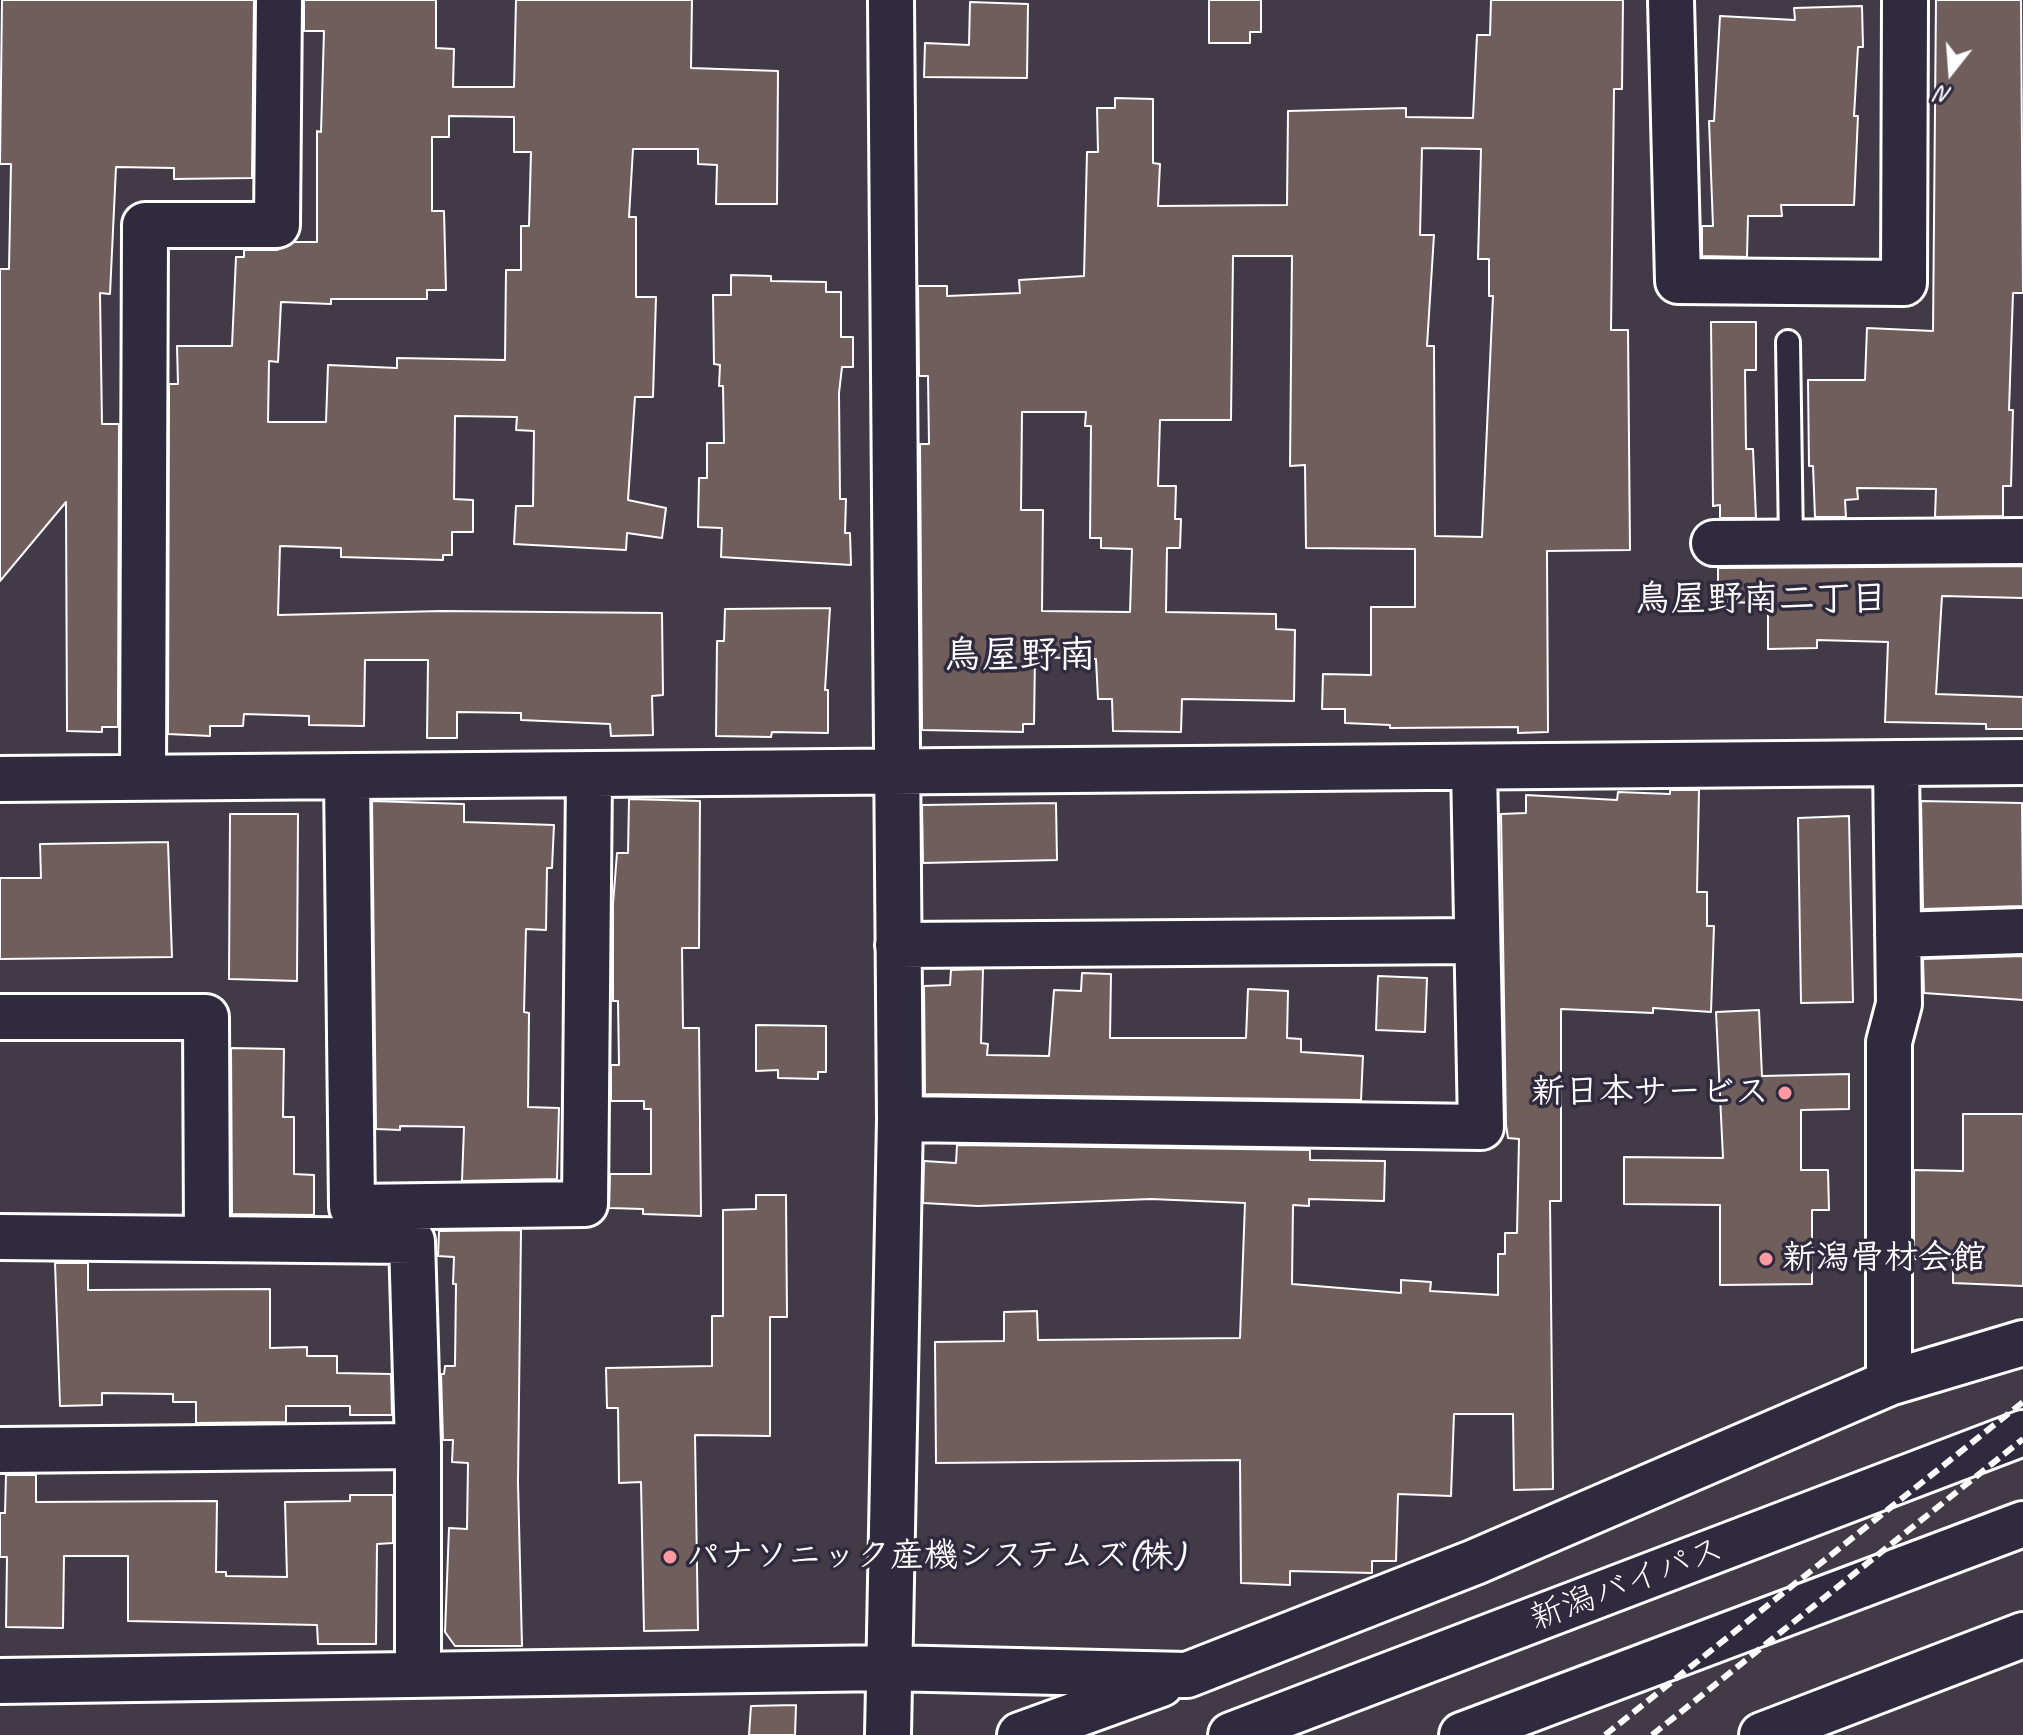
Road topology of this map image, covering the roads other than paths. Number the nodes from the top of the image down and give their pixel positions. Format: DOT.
graph roads {
  1 [pos="279,0"];
  2 [pos="891,0"];
  3 [pos="1671,0"];
  4 [pos="1905,0"];
  5 [pos="1788,342"];
  6 [pos="2023,541"];
  7 [pos="1714,543"];
  8 [pos="1791,543"];
  9 [pos="2023,762"];
  10 [pos="1896,763"];
  11 [pos="1474,767"];
  12 [pos="896,773"];
  13 [pos="589,775"];
  14 [pos="347,777"];
  15 [pos="143,778"];
  16 [pos="0,779"];
  17 [pos="2023,931"];
  18 [pos="1898,935"];
  19 [pos="1477,941"];
  20 [pos="898,945"];
  21 [pos="0,1017"];
  22 [pos="900,1119"];
  23 [pos="0,1237"];
  24 [pos="207,1237"];
  25 [pos="2023,1343"];
  26 [pos="1889,1383"];
  27 [pos="2023,1433"];
  28 [pos="418,1446"];
  29 [pos="0,1450"];
  30 [pos="2023,1524"];
  31 [pos="2016,1648"];
  32 [pos="888,1668"];
  33 [pos="418,1675"];
  34 [pos="1187,1675"];
  35 [pos="0,1681"];
  36 [pos="888,1735"];
  37 [pos="1020,1735"];
  38 [pos="1231,1735"];
  39 [pos="1462,1735"];
  40 [pos="1762,1735"];
  1 -- 15 [label="main road"];
  2 -- 12 [label="main road"];
  3 -- 4 [label="main road"];
  5 -- 8 [label="lane"];
  6 -- 8 [label="main road"];
  7 -- 8 [label="main road"];
  9 -- 10 [label="main road"];
  10 -- 11 [label="main road"];
  10 -- 18 [label="main road"];
  11 -- 12 [label="main road"];
  11 -- 19 [label="main road"];
  12 -- 13 [label="main road"];
  12 -- 20 [label="main road"];
  13 -- 14 [label="main road"];
  13 -- 14 [label="main road"];
  14 -- 15 [label="main road"];
  15 -- 16 [label="main road"];
  17 -- 18 [label="main road"];
  18 -- 26 [label="main road"];
  19 -- 20 [label="main road"];
  19 -- 22 [label="main road"];
  20 -- 22 [label="main road"];
  21 -- 24 [label="main road"];
  22 -- 32 [label="main road"];
  23 -- 24 [label="main road"];
  24 -- 28 [label="main road"];
  25 -- 26 [label="main road"];
  26 -- 34 [label="main road"];
  27 -- 38 [label="main road, 新潟バイパス"];
  28 -- 29 [label="main road"];
  28 -- 33 [label="main road"];
  30 -- 39 [label="main road"];
  31 -- 40 [label="main road"];
  32 -- 33 [label="main road"];
  32 -- 34 [label="main road"];
  32 -- 36 [label="main road"];
  33 -- 35 [label="main road"];
  34 -- 37 [label="main road"];
}
